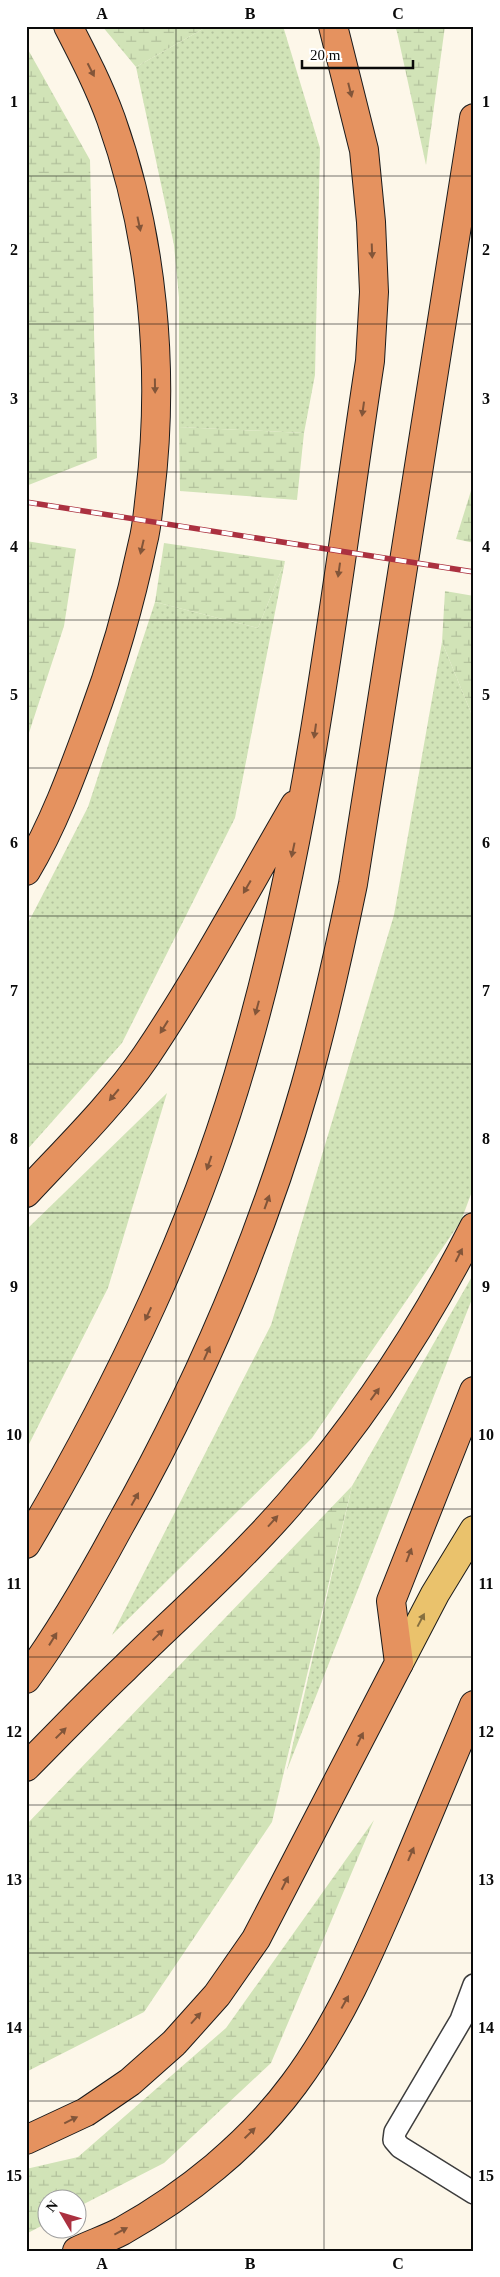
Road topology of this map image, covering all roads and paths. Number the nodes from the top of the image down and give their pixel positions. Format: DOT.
graph roads {
  1 [pos="68,26"];
  2 [pos="333,26"];
  3 [pos="474,118"];
  4 [pos="307,785"];
  5 [pos="26,871"];
  6 [pos="26,1193"];
  7 [pos="474,1227"];
  8 [pos="474,1391"];
  9 [pos="474,1530"];
  10 [pos="26,1544"];
  11 [pos="399,1663"];
  12 [pos="26,1680"];
  13 [pos="474,1705"];
  14 [pos="26,1767"];
  15 [pos="474,1985"];
  16 [pos="26,2140"];
  17 [pos="474,2193"];
  18 [pos="76,2251"];
  1 -- 5 [label="highway, one-way"];
  2 -- 4 [label="highway, one-way"];
  12 -- 3 [label="highway, one-way"];
  4 -- 6 [label="highway, one-way"];
  4 -- 10 [label="highway, one-way"];
  14 -- 7 [label="highway, one-way"];
  11 -- 8 [label="highway, one-way"];
  11 -- 9 [label="main road, one-way"];
  16 -- 11 [label="highway, one-way"];
  18 -- 13 [label="highway, one-way"];
  15 -- 17 [label="lane"];
}
